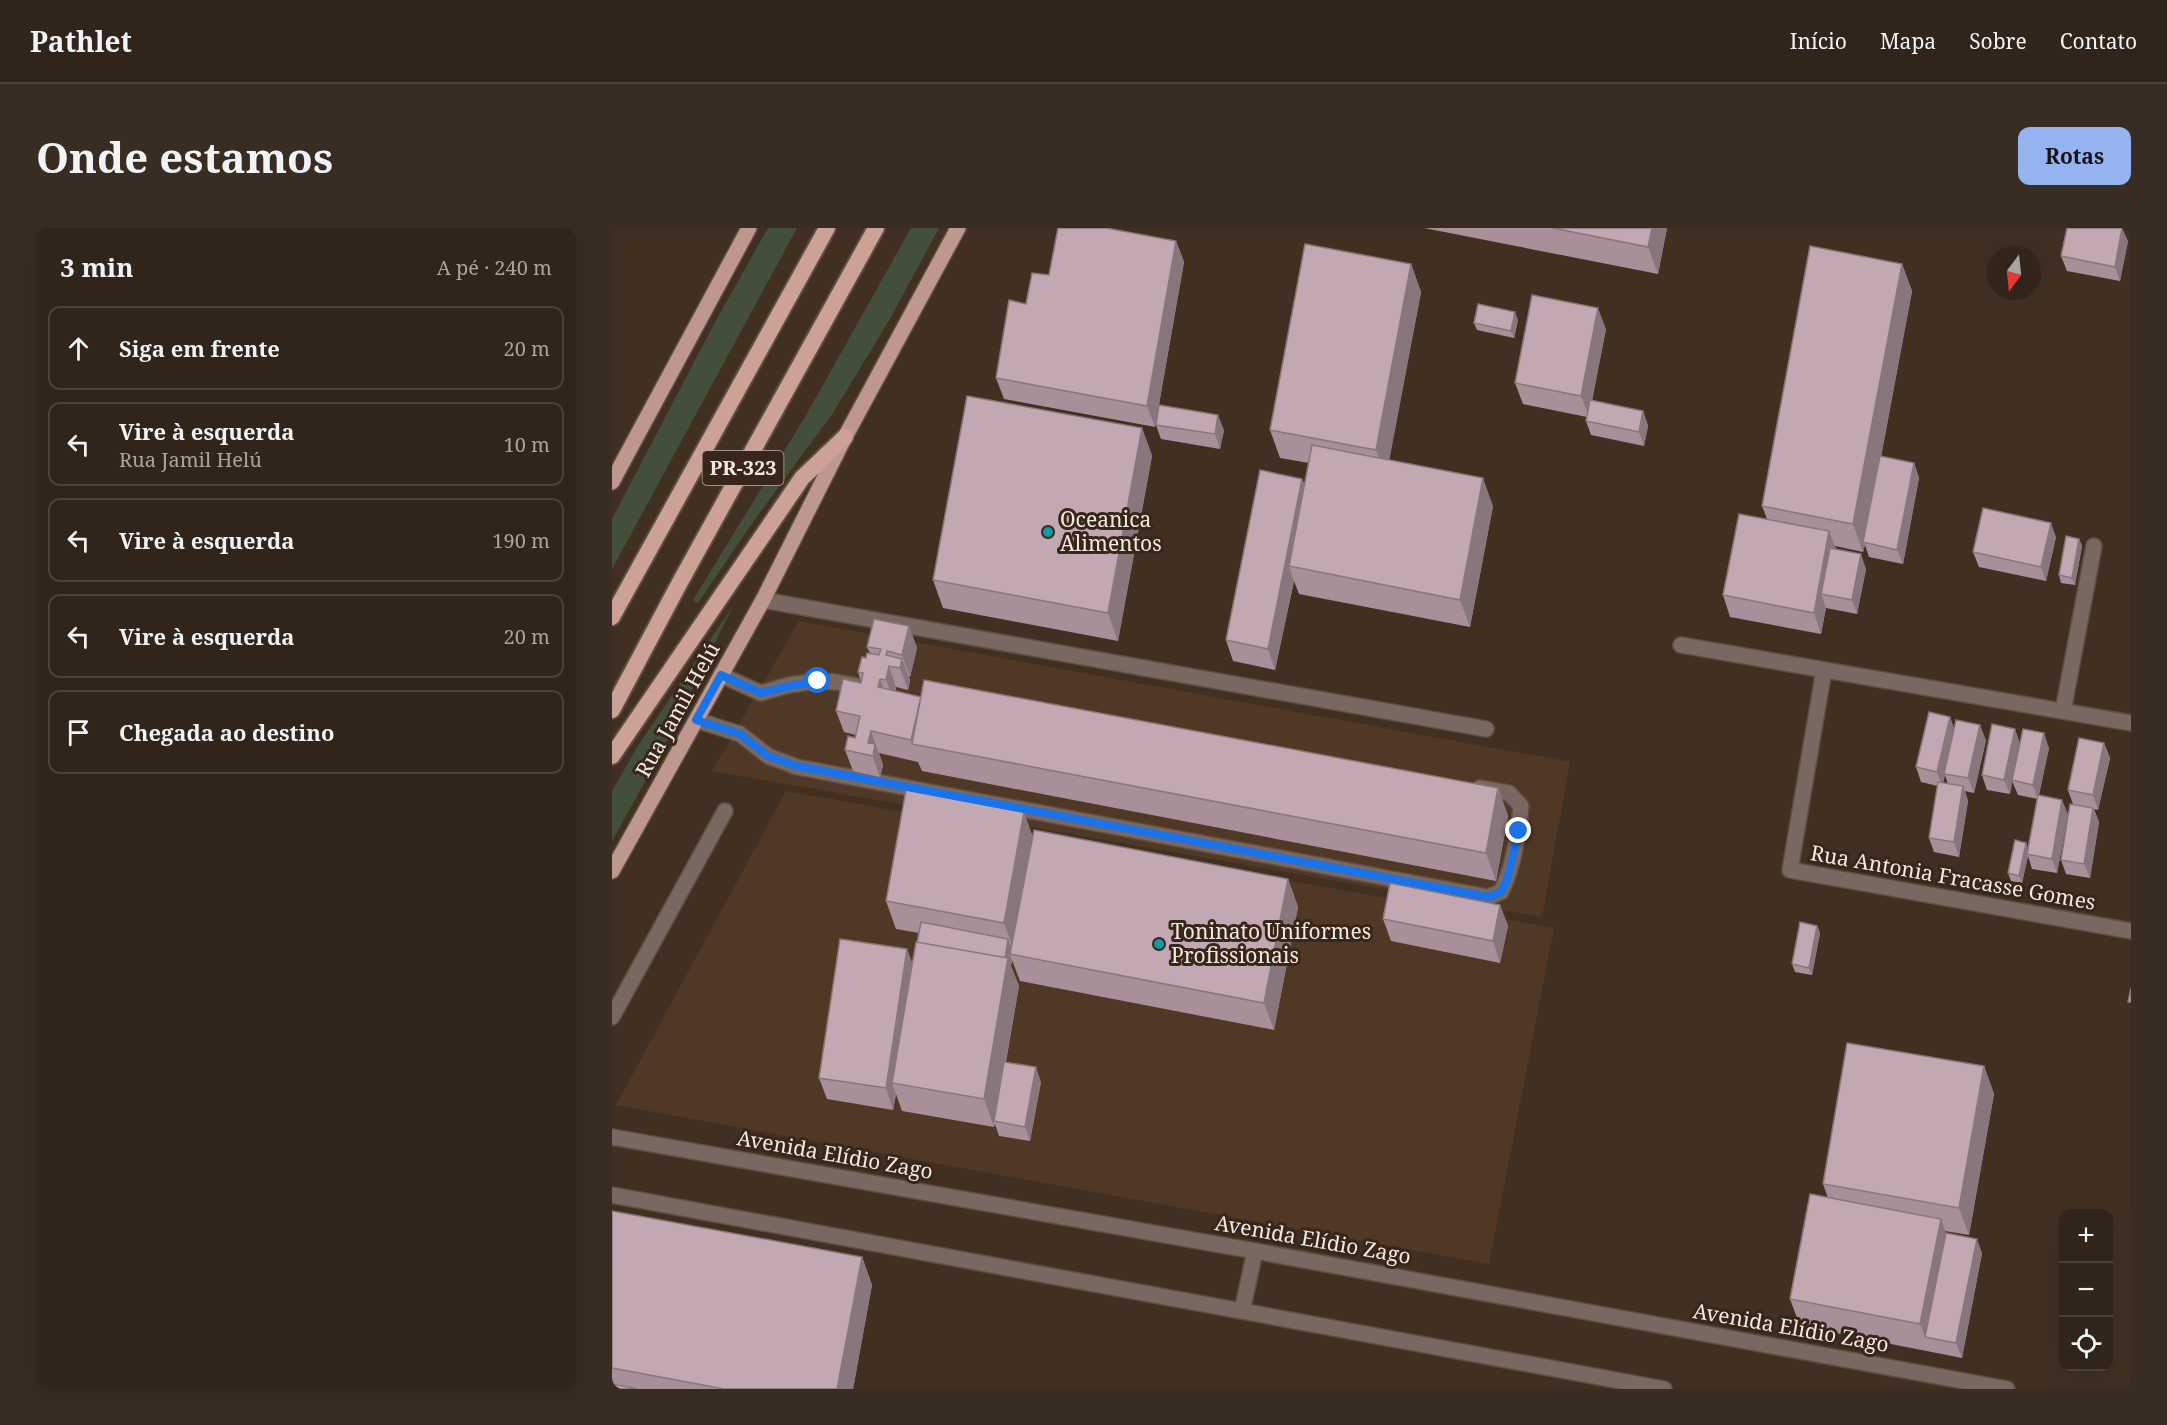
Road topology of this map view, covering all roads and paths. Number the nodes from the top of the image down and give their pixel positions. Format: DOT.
graph roads {
  1 [pos="749,228"];
  2 [pos="826,228"];
  3 [pos="876,228"];
  4 [pos="958,228"];
  5 [pos="845,437"];
  6 [pos="612,482"];
  7 [pos="2094,546"];
  8 [pos="763,600"];
  9 [pos="612,617"];
  10 [pos="1681,645"];
  11 [pos="1824,670"];
  12 [pos="721,675"];
  13 [pos="868,688"];
  14 [pos="612,710"];
  15 [pos="2063,711"];
  16 [pos="696,720"];
  17 [pos="2131,723"];
  18 [pos="1486,729"];
  19 [pos="612,756"];
  20 [pos="1462,785"];
  21 [pos="724,811"];
  22 [pos="612,871"];
  23 [pos="2131,932"];
  24 [pos="612,1017"];
  25 [pos="612,1137"];
  26 [pos="612,1195"];
  27 [pos="1254,1251"];
  28 [pos="1242,1311"];
  29 [pos="1600,1383"];
  30 [pos="1664,1389"];
  31 [pos="2007,1389"];
  1 -- 6 [label="main road"];
  2 -- 9 [label="highway, PR-323"];
  3 -- 14 [label="highway, PR-323"];
  4 -- 5 [label="main road, Rua Jamil Helú"];
  5 -- 8 [label="main road, Rua Jamil Helú"];
  5 -- 19 [label="highway"];
  7 -- 15 [label="street"];
  8 -- 12 [label="main road, Rua Jamil Helú"];
  8 -- 18 [label="street"];
  10 -- 11 [label="street"];
  11 -- 15 [label="street"];
  11 -- 23 [label="street, Rua Antonia Fracasse Gomes"];
  12 -- 13 [label="street"];
  12 -- 16 [label="main road, Rua Jamil Helú"];
  15 -- 17 [label="street"];
  16 -- 20 [label="street"];
  16 -- 22 [label="main road, Rua Jamil Helú"];
  21 -- 24 [label="street"];
  25 -- 27 [label="street, Avenida Elídio Zago"];
  26 -- 28 [label="street"];
  27 -- 28 [label="street"];
  27 -- 31 [label="street, Avenida Elídio Zago"];
  28 -- 29 [label="street"];
  29 -- 30 [label="street"];
}
